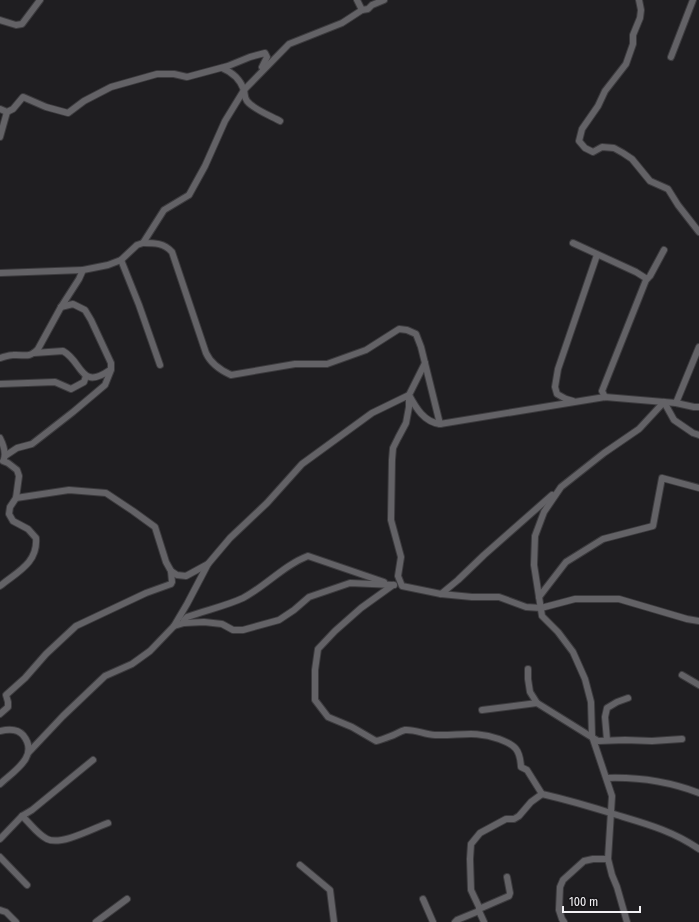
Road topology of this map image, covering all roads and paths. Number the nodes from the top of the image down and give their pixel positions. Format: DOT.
graph roads {
  1 [pos="40,0"];
  2 [pos="357,0"];
  3 [pos="384,0"];
  4 [pos="639,0"];
  5 [pos="693,0"];
  6 [pos="362,10"];
  7 [pos="0,20"];
  8 [pos="671,57"];
  9 [pos="222,68"];
  10 [pos="259,74"];
  11 [pos="244,90"];
  12 [pos="0,109"];
  13 [pos="8,112"];
  14 [pos="280,120"];
  15 [pos="0,137"];
  16 [pos="699,232"];
  17 [pos="143,242"];
  18 [pos="573,243"];
  19 [pos="664,250"];
  20 [pos="597,255"];
  21 [pos="121,260"];
  22 [pos="83,270"];
  23 [pos="0,273"];
  24 [pos="647,279"];
  25 [pos="61,307"];
  26 [pos="699,347"];
  27 [pos="34,353"];
  28 [pos="0,358"];
  29 [pos="425,363"];
  30 [pos="160,364"];
  31 [pos="111,370"];
  32 [pos="86,376"];
  33 [pos="0,384"];
  34 [pos="408,395"];
  35 [pos="605,397"];
  36 [pos="575,402"];
  37 [pos="664,402"];
  38 [pos="676,404"];
  39 [pos="699,407"];
  40 [pos="440,424"];
  41 [pos="699,435"];
  42 [pos="0,438"];
  43 [pos="3,459"];
  44 [pos="561,487"];
  45 [pos="699,488"];
  46 [pos="16,498"];
  47 [pos="208,564"];
  48 [pos="171,571"];
  49 [pos="394,585"];
  50 [pos="0,586"];
  51 [pos="402,586"];
  52 [pos="441,594"];
  53 [pos="539,597"];
  54 [pos="540,608"];
  55 [pos="699,621"];
  56 [pos="184,622"];
  57 [pos="174,626"];
  58 [pos="528,669"];
  59 [pos="682,675"];
  60 [pos="699,685"];
  61 [pos="3,694"];
  62 [pos="628,698"];
  63 [pos="537,703"];
  64 [pos="482,710"];
  65 [pos="0,714"];
  66 [pos="0,731"];
  67 [pos="592,736"];
  68 [pos="682,739"];
  69 [pos="607,740"];
  70 [pos="29,752"];
  71 [pos="93,760"];
  72 [pos="607,778"];
  73 [pos="0,784"];
  74 [pos="699,793"];
  75 [pos="542,794"];
  76 [pos="610,813"];
  77 [pos="22,816"];
  78 [pos="108,823"];
  79 [pos="0,839"];
  80 [pos="699,850"];
  81 [pos="0,857"];
  82 [pos="608,859"];
  83 [pos="300,865"];
  84 [pos="508,877"];
  85 [pos="27,885"];
  86 [pos="127,899"];
  87 [pos="423,899"];
  88 [pos="0,910"];
  89 [pos="479,910"];
  90 [pos="16,922"];
  91 [pos="96,922"];
  92 [pos="334,922"];
  93 [pos="433,922"];
  94 [pos="456,922"];
  95 [pos="484,922"];
  96 [pos="564,922"];
  97 [pos="627,922"];
  1 -- 7 [label="street"];
  2 -- 6 [label="street"];
  3 -- 6 [label="street"];
  4 -- 16 [label="street"];
  5 -- 8 [label="street"];
  6 -- 10 [label="street"];
  9 -- 10 [label="street"];
  9 -- 11 [label="street"];
  9 -- 13 [label="street"];
  10 -- 11 [label="street"];
  11 -- 14 [label="street"];
  11 -- 17 [label="street"];
  12 -- 13 [label="street"];
  13 -- 15 [label="street"];
  17 -- 21 [label="street"];
  17 -- 29 [label="street"];
  18 -- 20 [label="street"];
  19 -- 24 [label="street"];
  20 -- 24 [label="street"];
  20 -- 36 [label="street"];
  21 -- 22 [label="street"];
  21 -- 30 [label="street"];
  22 -- 23 [label="street"];
  22 -- 25 [label="street"];
  24 -- 35 [label="street"];
  25 -- 27 [label="street"];
  25 -- 31 [label="street"];
  26 -- 38 [label="street"];
  27 -- 28 [label="street"];
  27 -- 32 [label="street"];
  29 -- 34 [label="street"];
  29 -- 40 [label="street"];
  31 -- 32 [label="street"];
  31 -- 43 [label="street"];
  32 -- 33 [label="street"];
  34 -- 40 [label="street"];
  34 -- 47 [label="street"];
  34 -- 51 [label="street"];
  35 -- 36 [label="street"];
  35 -- 37 [label="street"];
  36 -- 40 [label="street"];
  37 -- 38 [label="street"];
  37 -- 41 [label="street"];
  37 -- 44 [label="street"];
  38 -- 39 [label="street"];
  42 -- 43 [label="street"];
  43 -- 46 [label="street"];
  44 -- 52 [label="street"];
  44 -- 53 [label="street"];
  45 -- 53 [label="street"];
  46 -- 48 [label="street"];
  46 -- 50 [label="street"];
  47 -- 48 [label="street"];
  47 -- 57 [label="street"];
  48 -- 61 [label="street"];
  49 -- 51 [label="street"];
  49 -- 56 [label="street"];
  49 -- 56 [label="street"];
  49 -- 75 [label="street"];
  51 -- 52 [label="street"];
  52 -- 54 [label="street"];
  53 -- 54 [label="street"];
  54 -- 55 [label="street"];
  54 -- 67 [label="street"];
  56 -- 57 [label="street"];
  57 -- 70 [label="street"];
  58 -- 63 [label="street"];
  59 -- 60 [label="street"];
  61 -- 65 [label="street"];
  62 -- 69 [label="street"];
  63 -- 64 [label="street"];
  63 -- 67 [label="street"];
  66 -- 70 [label="street"];
  67 -- 69 [label="street"];
  67 -- 72 [label="street"];
  68 -- 69 [label="street"];
  70 -- 73 [label="street"];
  71 -- 77 [label="street"];
  72 -- 74 [label="street"];
  72 -- 76 [label="street"];
  75 -- 76 [label="street"];
  75 -- 89 [label="street"];
  76 -- 80 [label="street"];
  76 -- 82 [label="street"];
  77 -- 78 [label="street"];
  77 -- 79 [label="street"];
  81 -- 85 [label="street"];
  82 -- 96 [label="street"];
  82 -- 97 [label="street"];
  83 -- 92 [label="street"];
  84 -- 89 [label="street"];
  86 -- 91 [label="street"];
  87 -- 93 [label="street"];
  88 -- 90 [label="street"];
  89 -- 94 [label="street"];
  89 -- 95 [label="street"];
}
